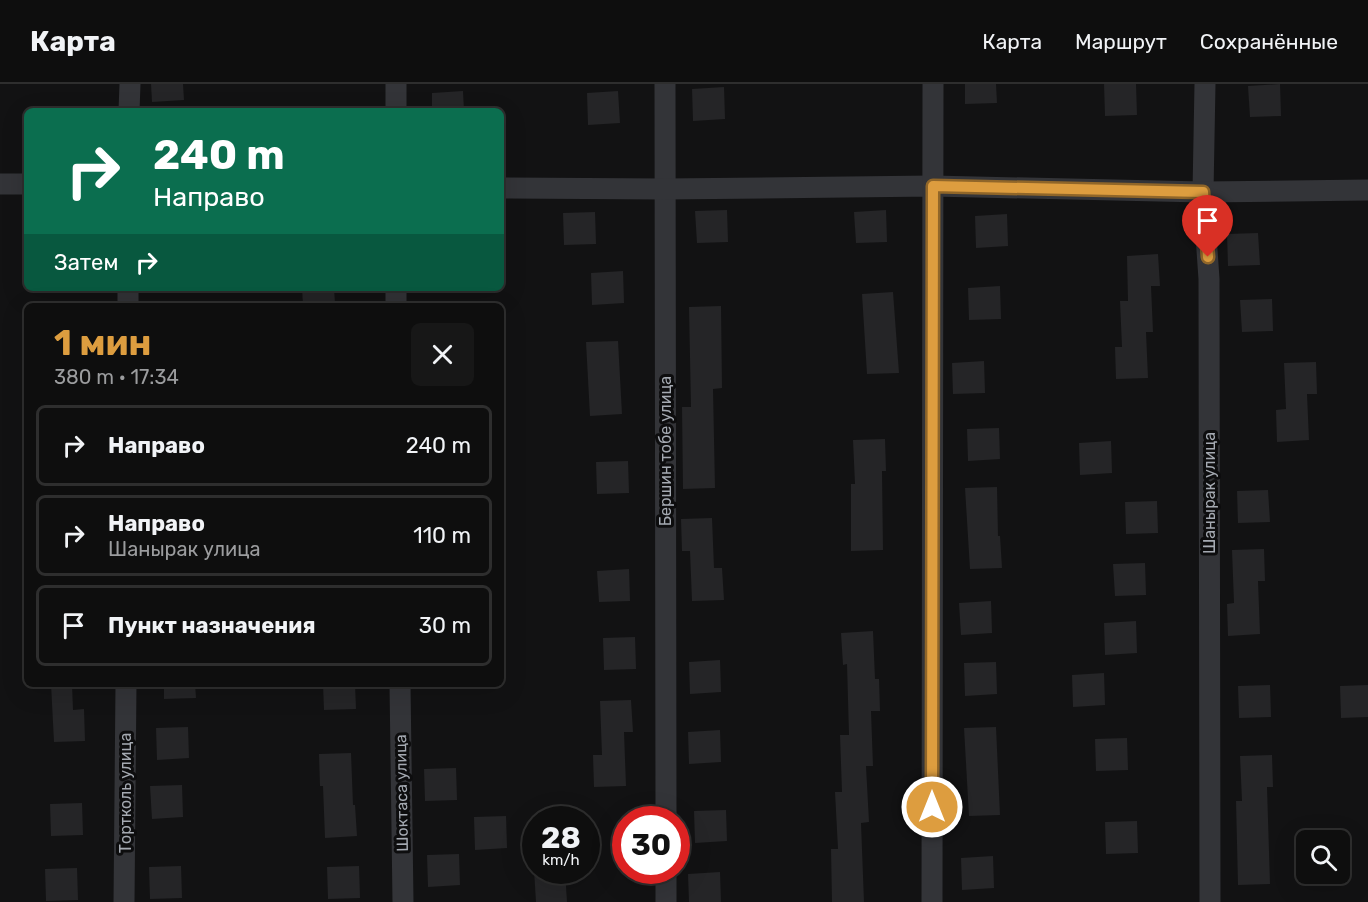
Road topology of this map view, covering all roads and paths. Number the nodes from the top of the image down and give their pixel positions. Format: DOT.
graph roads {
  1 [pos="130,84"];
  2 [pos="396,84"];
  3 [pos="665,84"];
  4 [pos="933,84"];
  5 [pos="1204,84"];
  6 [pos="129,108"];
  7 [pos="396,108"];
  8 [pos="0,184"];
  9 [pos="24,184"];
  10 [pos="933,186"];
  11 [pos="504,188"];
  12 [pos="664,189"];
  13 [pos="1368,190"];
  14 [pos="1203,192"];
  15 [pos="126,687"];
  16 [pos="400,687"];
  17 [pos="666,806"];
  18 [pos="666,884"];
  19 [pos="124,902"];
  20 [pos="403,902"];
  21 [pos="666,902"];
  22 [pos="932,902"];
  23 [pos="1210,902"];
  1 -- 6 [label="street"];
  2 -- 7 [label="street"];
  3 -- 12 [label="street, Бершин тобе улица"];
  4 -- 10 [label="street"];
  5 -- 14 [label="street, Шанырак улица"];
  8 -- 9 [label="street"];
  10 -- 12 [label="street"];
  10 -- 14 [label="street"];
  10 -- 22 [label="street"];
  11 -- 12 [label="street"];
  12 -- 17 [label="street, Бершин тобе улица"];
  13 -- 14 [label="street"];
  14 -- 23 [label="street, Шанырак улица"];
  15 -- 19 [label="street, Тортколь улица"];
  16 -- 20 [label="street, Шоктаса улица"];
  18 -- 21 [label="street"];
}
